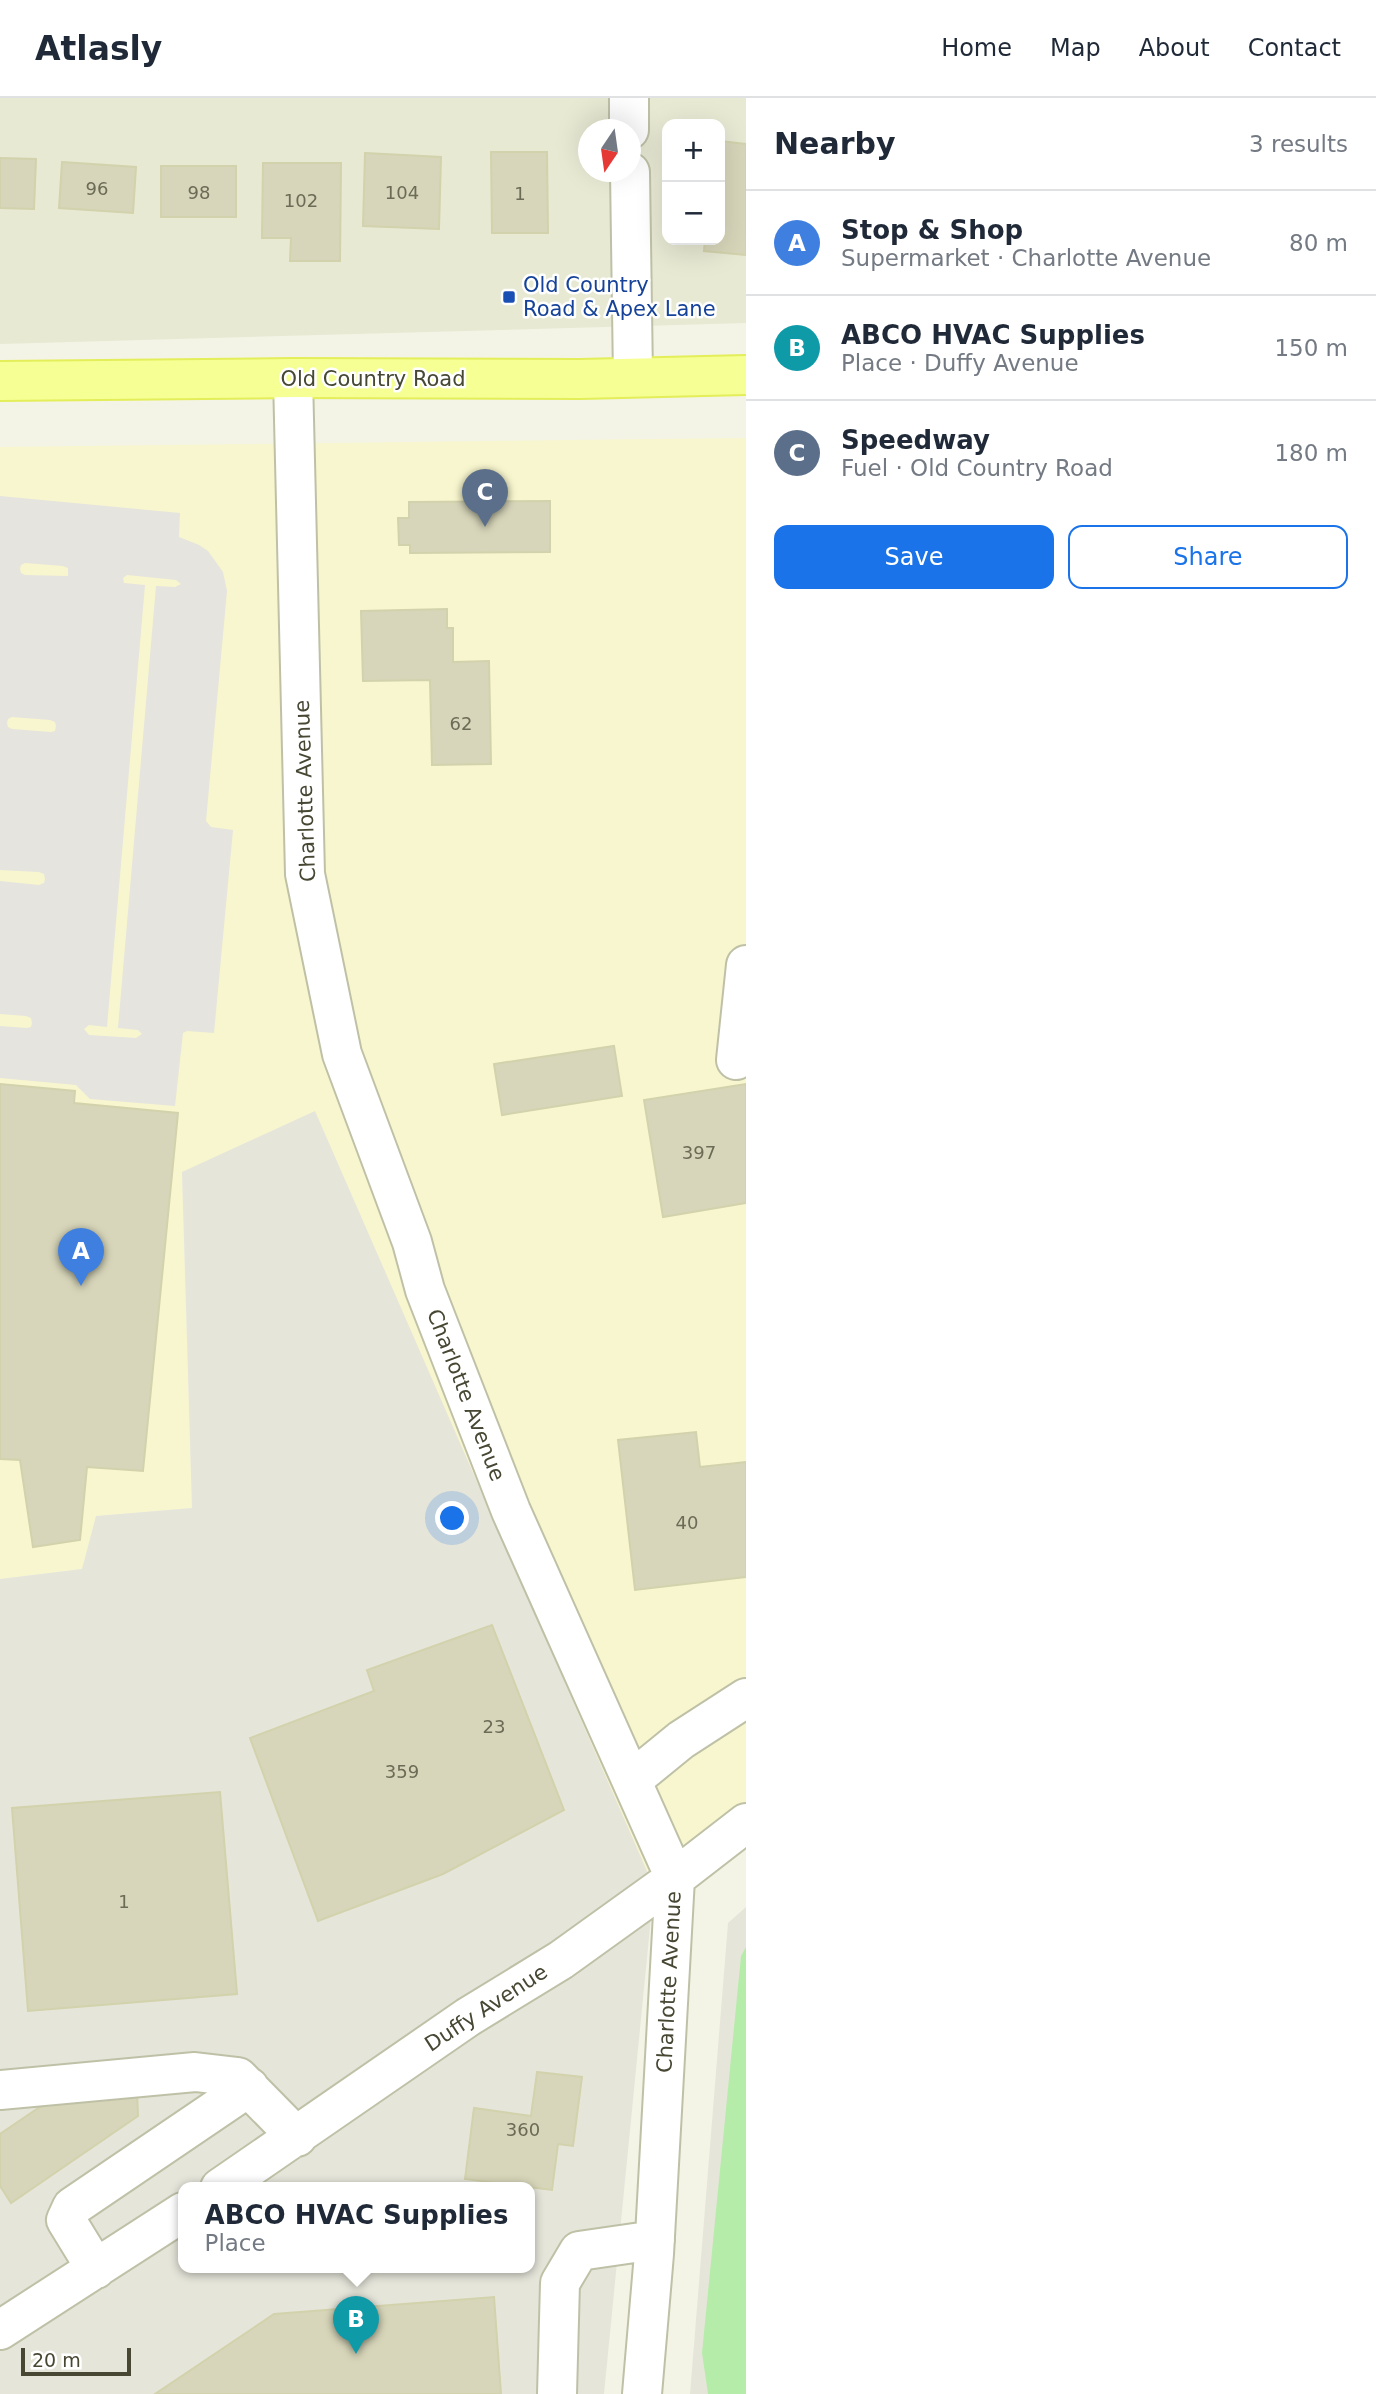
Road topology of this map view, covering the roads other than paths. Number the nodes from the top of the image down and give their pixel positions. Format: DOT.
graph roads {
  1 [pos="629,98"];
  2 [pos="629,119"];
  3 [pos="630,182"];
  4 [pos="746,375"];
  5 [pos="633,377"];
  6 [pos="293,378"];
  7 [pos="0,381"];
  8 [pos="746,965"];
  9 [pos="736,1060"];
  10 [pos="746,1699"];
  11 [pos="632,1780"];
  12 [pos="746,1823"];
  13 [pos="675,1878"];
  14 [pos="249,2087"];
  15 [pos="0,2090"];
  16 [pos="297,2137"];
  17 [pos="229,2182"];
  18 [pos="178,2215"];
  19 [pos="655,2241"];
  20 [pos="96,2269"];
  21 [pos="0,2330"];
  22 [pos="557,2394"];
  23 [pos="642,2394"];
  1 -- 2 [label="street"];
  3 -- 5 [label="street"];
  4 -- 5 [label="main road, Old Country Road"];
  5 -- 6 [label="main road, Old Country Road"];
  6 -- 7 [label="main road, Old Country Road"];
  6 -- 11 [label="street, Charlotte Avenue"];
  8 -- 9 [label="street"];
  10 -- 11 [label="street"];
  11 -- 13 [label="street, Charlotte Avenue"];
  12 -- 13 [label="street, Duffy Avenue"];
  13 -- 16 [label="street, Duffy Avenue"];
  13 -- 19 [label="street, Charlotte Avenue"];
  14 -- 15 [label="street"];
  14 -- 16 [label="street"];
  14 -- 20 [label="street"];
  16 -- 17 [label="street, Duffy Avenue"];
  18 -- 20 [label="street"];
  19 -- 22 [label="street"];
  19 -- 23 [label="street, Charlotte Avenue"];
  20 -- 21 [label="street"];
}
